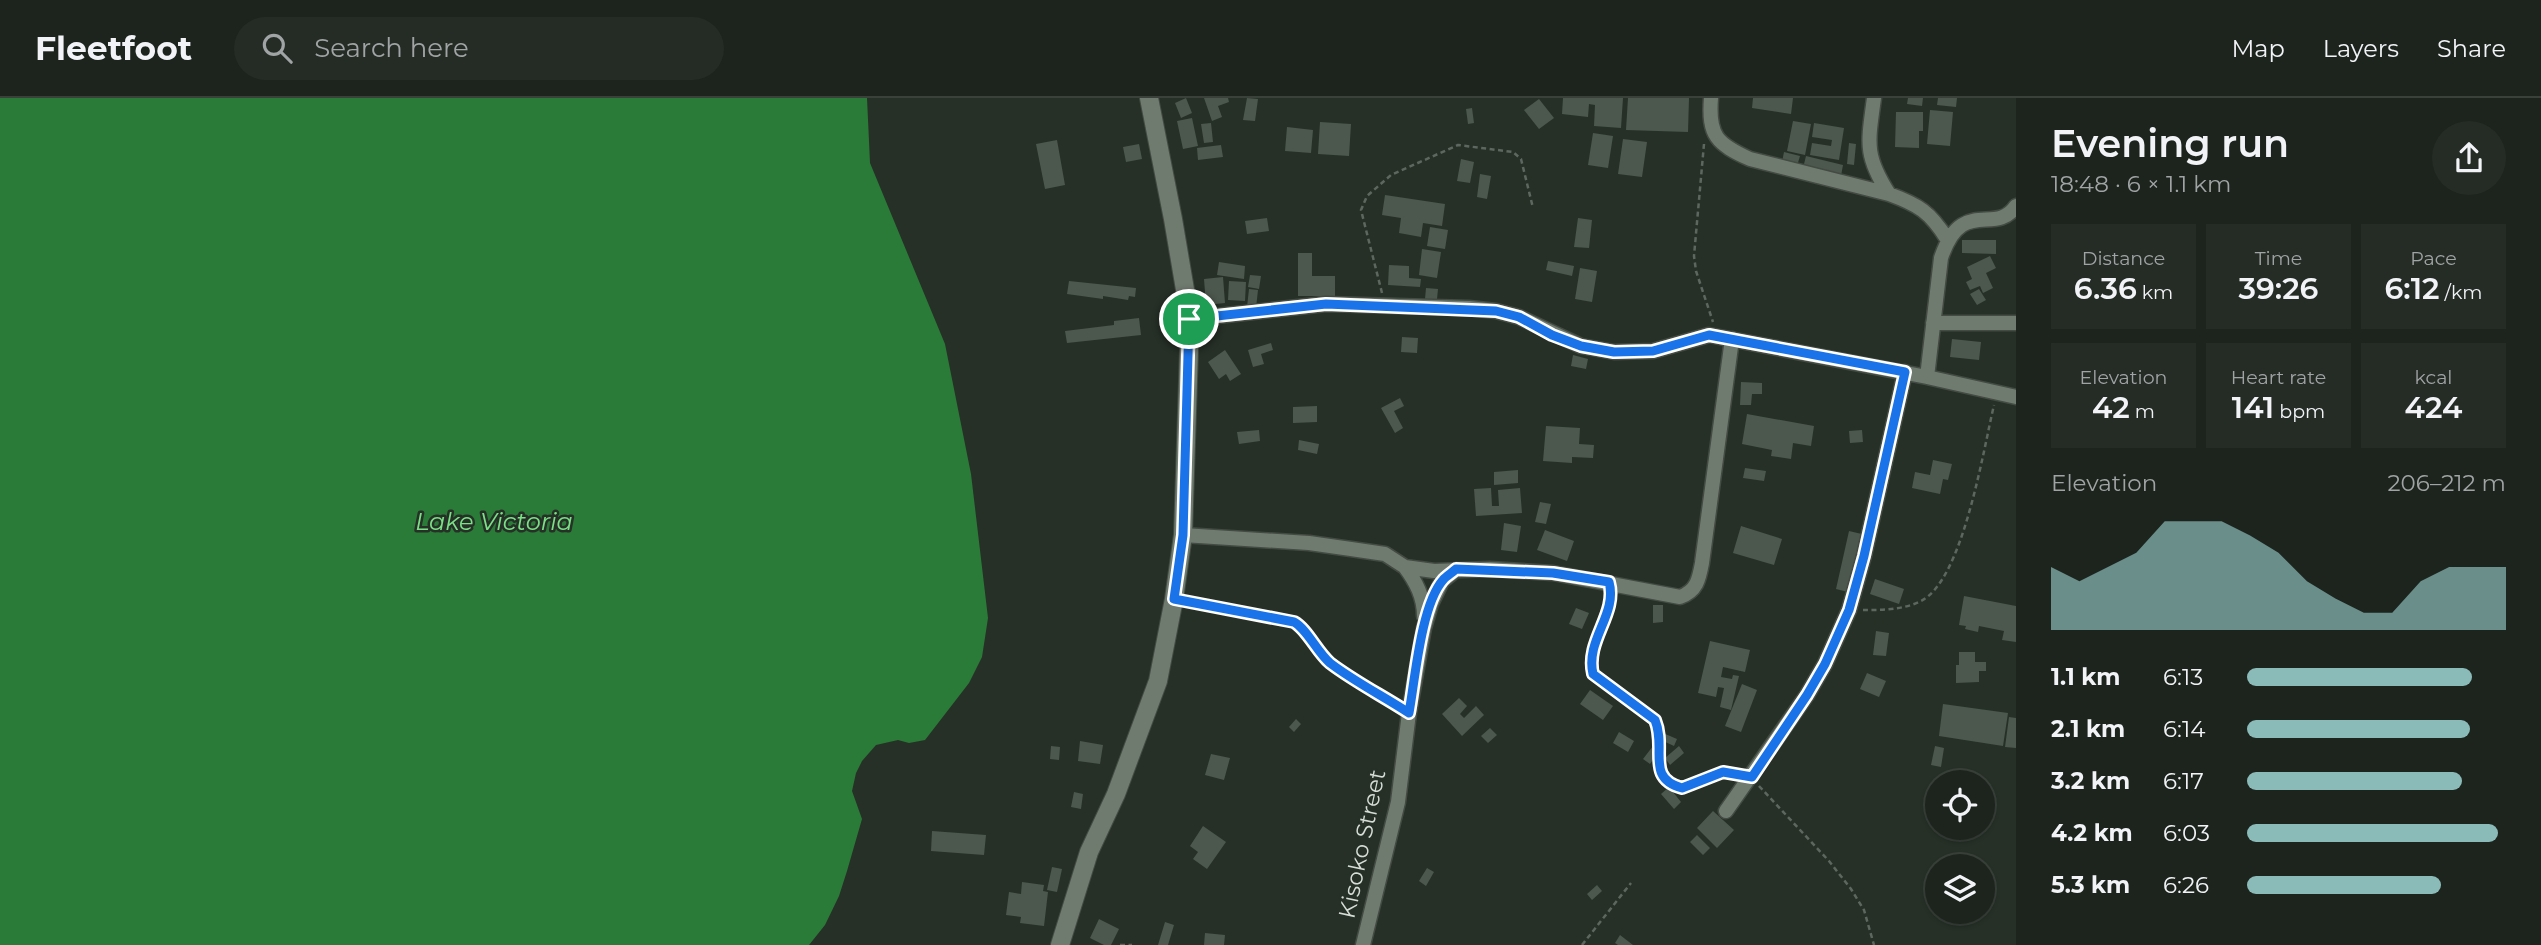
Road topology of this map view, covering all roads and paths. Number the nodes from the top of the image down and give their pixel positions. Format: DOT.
graph roads {
  1 [pos="1149,98"];
  2 [pos="1711,98"];
  3 [pos="1874,98"];
  4 [pos="1704,136"];
  5 [pos="1889,194"];
  6 [pos="2016,206"];
  7 [pos="1532,208"];
  8 [pos="1947,239"];
  9 [pos="1385,306"];
  10 [pos="1189,319"];
  11 [pos="1933,323"];
  12 [pos="2016,323"];
  13 [pos="1727,338"];
  14 [pos="1905,372"];
  15 [pos="1927,376"];
  16 [pos="1997,393"];
  17 [pos="2016,397"];
  18 [pos="1183,535"];
  19 [pos="1405,567"];
  20 [pos="1456,569"];
  21 [pos="1609,582"];
  22 [pos="1174,599"];
  23 [pos="1849,610"];
  24 [pos="1424,628"];
  25 [pos="1409,713"];
  26 [pos="1752,777"];
  27 [pos="1726,811"];
  28 [pos="1631,883"];
  29 [pos="1060,945"];
  30 [pos="1120,945"];
  31 [pos="1132,945"];
  32 [pos="1363,945"];
  33 [pos="1582,945"];
  34 [pos="1874,945"];
  1 -- 10 [label="street"];
  2 -- 5 [label="street"];
  3 -- 5 [label="street"];
  4 -- 13 [label="path"];
  5 -- 8 [label="street"];
  6 -- 8 [label="street"];
  7 -- 9 [label="path"];
  8 -- 11 [label="street"];
  9 -- 10 [label="street"];
  9 -- 13 [label="street"];
  10 -- 18 [label="street"];
  11 -- 12 [label="street"];
  11 -- 15 [label="street"];
  13 -- 14 [label="street"];
  13 -- 21 [label="street"];
  14 -- 15 [label="street"];
  14 -- 23 [label="street"];
  15 -- 16 [label="street"];
  16 -- 17 [label="street"];
  16 -- 23 [label="path"];
  18 -- 19 [label="street"];
  18 -- 22 [label="street"];
  19 -- 20 [label="street"];
  19 -- 24 [label="street, Kisoko Street"];
  20 -- 21 [label="street"];
  20 -- 24 [label="street, Kisoko Street"];
  21 -- 26 [label="path"];
  22 -- 25 [label="path"];
  22 -- 29 [label="street"];
  23 -- 26 [label="street"];
  24 -- 25 [label="street, Kisoko Street"];
  25 -- 32 [label="street, Kisoko Street"];
  26 -- 27 [label="street"];
  26 -- 34 [label="path"];
  28 -- 33 [label="path"];
  30 -- 31 [label="path"];
}
